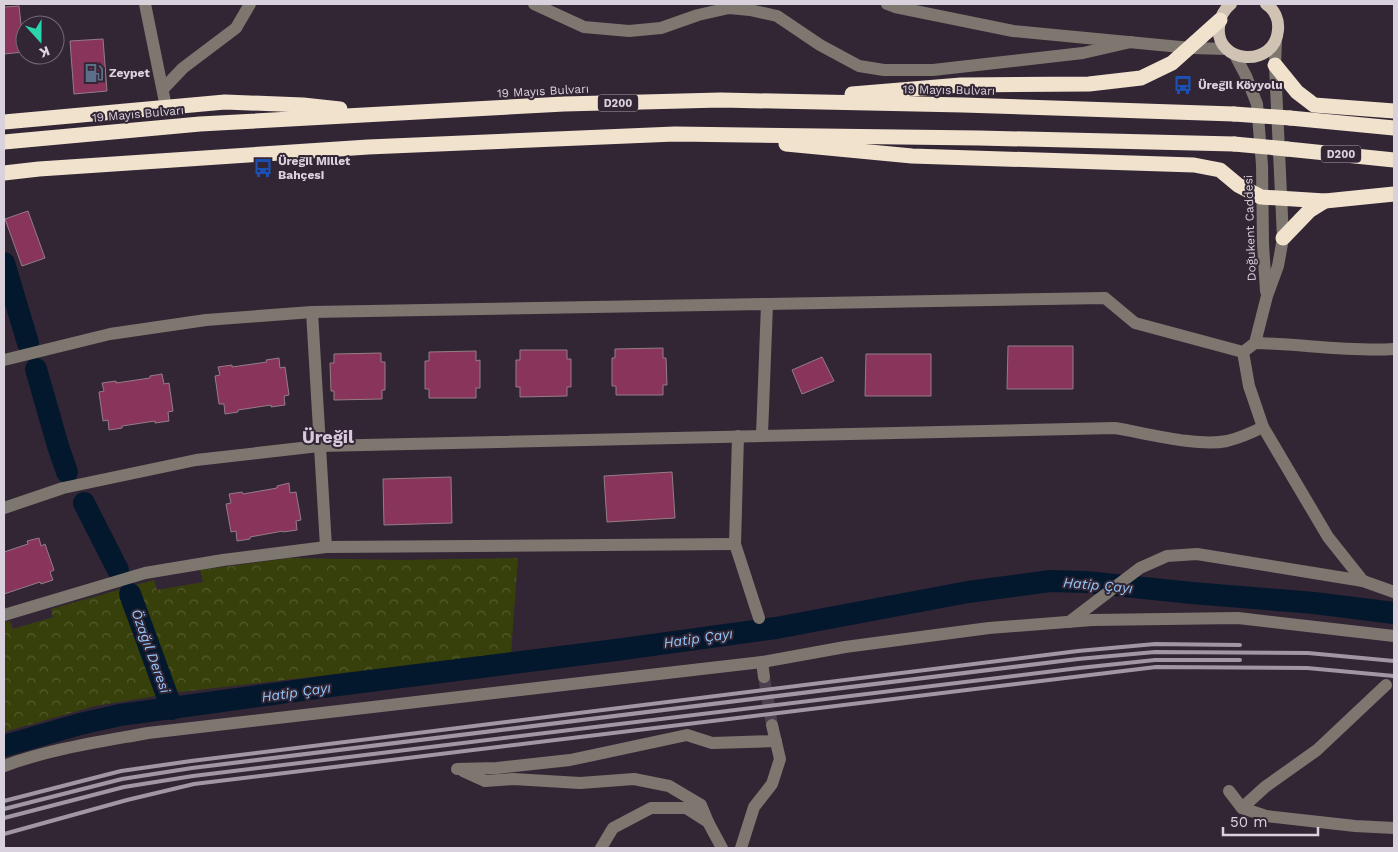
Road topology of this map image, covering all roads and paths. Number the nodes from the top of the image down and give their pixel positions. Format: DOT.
graph roads {
  1 [pos="145,4"];
  2 [pos="250,4"];
  3 [pos="534,4"];
  4 [pos="887,4"];
  5 [pos="1268,5"];
  6 [pos="1226,9"];
  7 [pos="1276,40"];
  8 [pos="1132,42"];
  9 [pos="1191,48"];
  10 [pos="1231,52"];
  11 [pos="1275,65"];
  12 [pos="163,89"];
  13 [pos="720,100"];
  14 [pos="166,107"];
  15 [pos="1394,111"];
  16 [pos="376,114"];
  17 [pos="31,120"];
  18 [pos="4,122"];
  19 [pos="1394,128"];
  20 [pos="675,134"];
  21 [pos="5,142"];
  22 [pos="1394,160"];
  23 [pos="4,173"];
  24 [pos="1394,194"];
  25 [pos="1261,196"];
  26 [pos="1282,198"];
  27 [pos="1325,200"];
  28 [pos="1283,238"];
  29 [pos="1267,296"];
  30 [pos="767,304"];
  31 [pos="312,312"];
  32 [pos="1256,343"];
  33 [pos="1394,349"];
  34 [pos="1244,352"];
  35 [pos="4,360"];
  36 [pos="1264,427"];
  37 [pos="762,435"];
  38 [pos="738,436"];
  39 [pos="319,446"];
  40 [pos="4,508"];
  41 [pos="735,544"];
  42 [pos="326,547"];
  43 [pos="1363,581"];
  44 [pos="1394,592"];
  45 [pos="4,615"];
  46 [pos="759,618"];
  47 [pos="1068,622"];
  48 [pos="1394,636"];
  49 [pos="762,662"];
  50 [pos="764,677"];
  51 [pos="1386,685"];
  52 [pos="772,725"];
  53 [pos="776,741"];
  54 [pos="4,766"];
  55 [pos="1230,791"];
  56 [pos="1242,808"];
  57 [pos="708,822"];
  58 [pos="1394,828"];
  59 [pos="601,848"];
  60 [pos="722,848"];
  61 [pos="741,848"];
  1 -- 12 [label="street"];
  2 -- 12 [label="street"];
  3 -- 8 [label="street"];
  4 -- 8 [label="street"];
  5 -- 7 [label="main road"];
  6 -- 9 [label="highway"];
  6 -- 10 [label="main road"];
  7 -- 10 [label="main road"];
  7 -- 11 [label="street, Doğukent Caddesi"];
  8 -- 9 [label="street"];
  9 -- 10 [label="street"];
  9 -- 13 [label="highway"];
  10 -- 25 [label="street, Doğukent Caddesi"];
  11 -- 15 [label="highway"];
  11 -- 26 [label="street, Doğukent Caddesi"];
  12 -- 14 [label="street"];
  13 -- 16 [label="highway, 19 Mayıs Bulvarı / D200"];
  13 -- 19 [label="highway, 19 Mayıs Bulvarı / D200, bridge"];
  14 -- 16 [label="highway"];
  14 -- 17 [label="highway"];
  16 -- 21 [label="highway, 19 Mayıs Bulvarı / D200"];
  17 -- 18 [label="highway"];
  17 -- 21 [label="highway"];
  20 -- 22 [label="highway, D200, bridge"];
  20 -- 23 [label="highway, D200"];
  20 -- 25 [label="highway"];
  24 -- 27 [label="highway"];
  25 -- 26 [label="highway"];
  25 -- 29 [label="street, Doğukent Caddesi"];
  26 -- 27 [label="highway"];
  26 -- 28 [label="street, Doğukent Caddesi"];
  27 -- 28 [label="highway"];
  28 -- 29 [label="street, Doğukent Caddesi"];
  29 -- 32 [label="street"];
  30 -- 31 [label="street"];
  30 -- 34 [label="street"];
  30 -- 37 [label="street"];
  31 -- 35 [label="street"];
  31 -- 39 [label="street"];
  32 -- 33 [label="street"];
  32 -- 34 [label="street"];
  34 -- 36 [label="street"];
  36 -- 37 [label="street"];
  36 -- 43 [label="street"];
  37 -- 38 [label="street"];
  38 -- 39 [label="street"];
  38 -- 41 [label="street"];
  39 -- 40 [label="street"];
  39 -- 42 [label="street"];
  41 -- 42 [label="street"];
  41 -- 46 [label="street"];
  42 -- 45 [label="street"];
  43 -- 44 [label="street"];
  43 -- 47 [label="street"];
  47 -- 48 [label="street"];
  47 -- 49 [label="street"];
  49 -- 50 [label="street"];
  49 -- 54 [label="street"];
  51 -- 56 [label="street"];
  52 -- 53 [label="street"];
  53 -- 57 [label="street"];
  53 -- 61 [label="street"];
  55 -- 56 [label="street"];
  56 -- 58 [label="street"];
  57 -- 59 [label="street"];
  57 -- 60 [label="street"];
}
